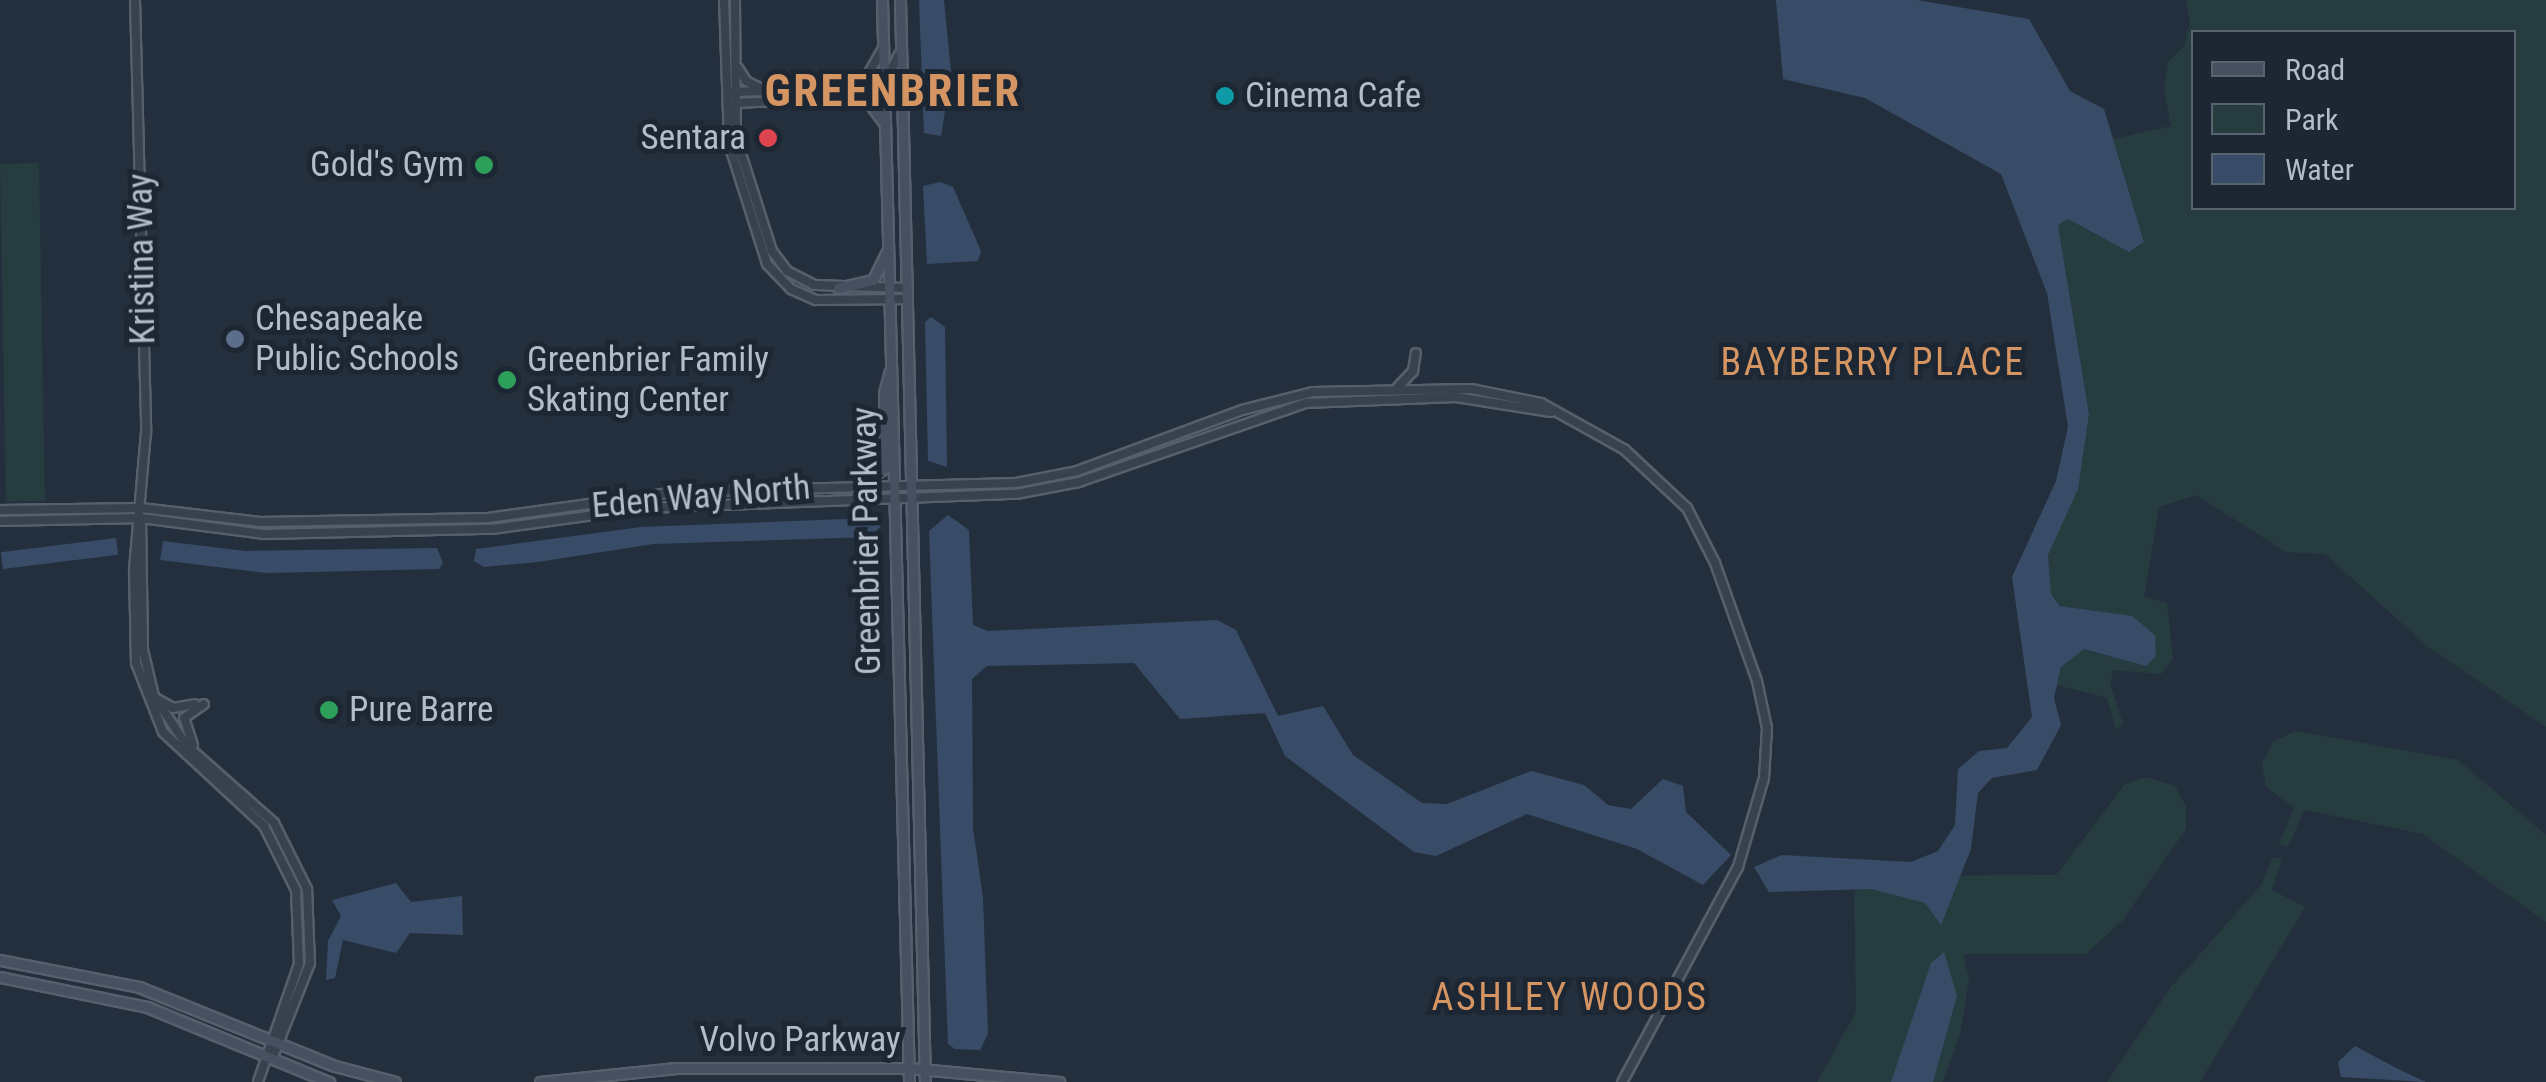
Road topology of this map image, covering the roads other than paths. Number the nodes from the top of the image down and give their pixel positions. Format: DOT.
graph roads {
  1 [pos="135,0"];
  2 [pos="724,0"];
  3 [pos="734,0"];
  4 [pos="882,0"];
  5 [pos="900,0"];
  6 [pos="883,46"];
  7 [pos="900,51"];
  8 [pos="735,56"];
  9 [pos="884,84"];
  10 [pos="768,91"];
  11 [pos="730,92"];
  12 [pos="838,98"];
  13 [pos="730,103"];
  14 [pos="886,126"];
  15 [pos="890,241"];
  16 [pos="838,288"];
  17 [pos="907,293"];
  18 [pos="890,294"];
  19 [pos="1416,353"];
  20 [pos="891,369"];
  21 [pos="1398,388"];
  22 [pos="1564,415"];
  23 [pos="857,486"];
  24 [pos="893,486"];
  25 [pos="908,486"];
  26 [pos="908,498"];
  27 [pos="893,499"];
  28 [pos="141,508"];
  29 [pos="0,510"];
  30 [pos="141,518"];
  31 [pos="0,520"];
  32 [pos="155,697"];
  33 [pos="204,761"];
  34 [pos="0,960"];
  35 [pos="0,978"];
  36 [pos="276,1041"];
  37 [pos="268,1059"];
  38 [pos="909,1068"];
  39 [pos="924,1068"];
  40 [pos="258,1082"];
  41 [pos="329,1082"];
  42 [pos="395,1082"];
  43 [pos="540,1082"];
  44 [pos="909,1082"];
  45 [pos="925,1082"];
  46 [pos="1059,1082"];
  47 [pos="1622,1082"];
  1 -- 28 [label="street, Kristina Way"];
  2 -- 11 [label="street"];
  3 -- 8 [label="street"];
  4 -- 6 [label="main road, Greenbrier Parkway"];
  5 -- 7 [label="main road, Greenbrier Parkway"];
  6 -- 9 [label="main road, Greenbrier Parkway"];
  6 -- 10 [label="street"];
  7 -- 9 [label="street"];
  7 -- 17 [label="main road, Greenbrier Parkway"];
  8 -- 10 [label="street"];
  8 -- 11 [label="street"];
  9 -- 12 [label="street"];
  9 -- 14 [label="main road, Greenbrier Parkway"];
  10 -- 11 [label="street"];
  11 -- 13 [label="street"];
  12 -- 13 [label="street"];
  12 -- 14 [label="main road"];
  13 -- 16 [label="street"];
  13 -- 18 [label="street"];
  14 -- 15 [label="main road, Greenbrier Parkway"];
  15 -- 16 [label="main road"];
  15 -- 18 [label="main road, Greenbrier Parkway"];
  16 -- 18 [label="street"];
  17 -- 18 [label="street"];
  17 -- 25 [label="main road, Greenbrier Parkway"];
  18 -- 20 [label="main road, Greenbrier Parkway"];
  19 -- 21 [label="street"];
  20 -- 23 [label="main road"];
  20 -- 24 [label="main road, Greenbrier Parkway"];
  21 -- 22 [label="street, Eden Way North"];
  21 -- 25 [label="street, Eden Way North"];
  22 -- 26 [label="street, Eden Way North"];
  22 -- 47 [label="street, Eden Way North"];
  23 -- 24 [label="street, Eden Way North"];
  23 -- 28 [label="street, Eden Way North"];
  24 -- 25 [label="street, Eden Way North"];
  24 -- 27 [label="main road, Greenbrier Parkway"];
  25 -- 26 [label="main road, Greenbrier Parkway"];
  26 -- 27 [label="street, Eden Way North"];
  26 -- 39 [label="main road, Greenbrier Parkway"];
  27 -- 30 [label="street, Eden Way North"];
  27 -- 38 [label="main road, Greenbrier Parkway"];
  28 -- 29 [label="street, Eden Way North"];
  28 -- 30 [label="street, Kristina Way"];
  30 -- 31 [label="street, Eden Way North"];
  30 -- 32 [label="street"];
  30 -- 36 [label="street"];
  32 -- 33 [label="street"];
  32 -- 33 [label="street"];
  33 -- 36 [label="street"];
  34 -- 36 [label="main road"];
  35 -- 37 [label="main road"];
  36 -- 37 [label="street"];
  36 -- 42 [label="main road"];
  37 -- 40 [label="street"];
  37 -- 41 [label="main road"];
  38 -- 39 [label="main road, Volvo Parkway"];
  38 -- 43 [label="main road, Volvo Parkway"];
  38 -- 44 [label="main road, Greenbrier Parkway"];
  39 -- 45 [label="main road, Greenbrier Parkway"];
  39 -- 46 [label="main road, Volvo Parkway"];
}
